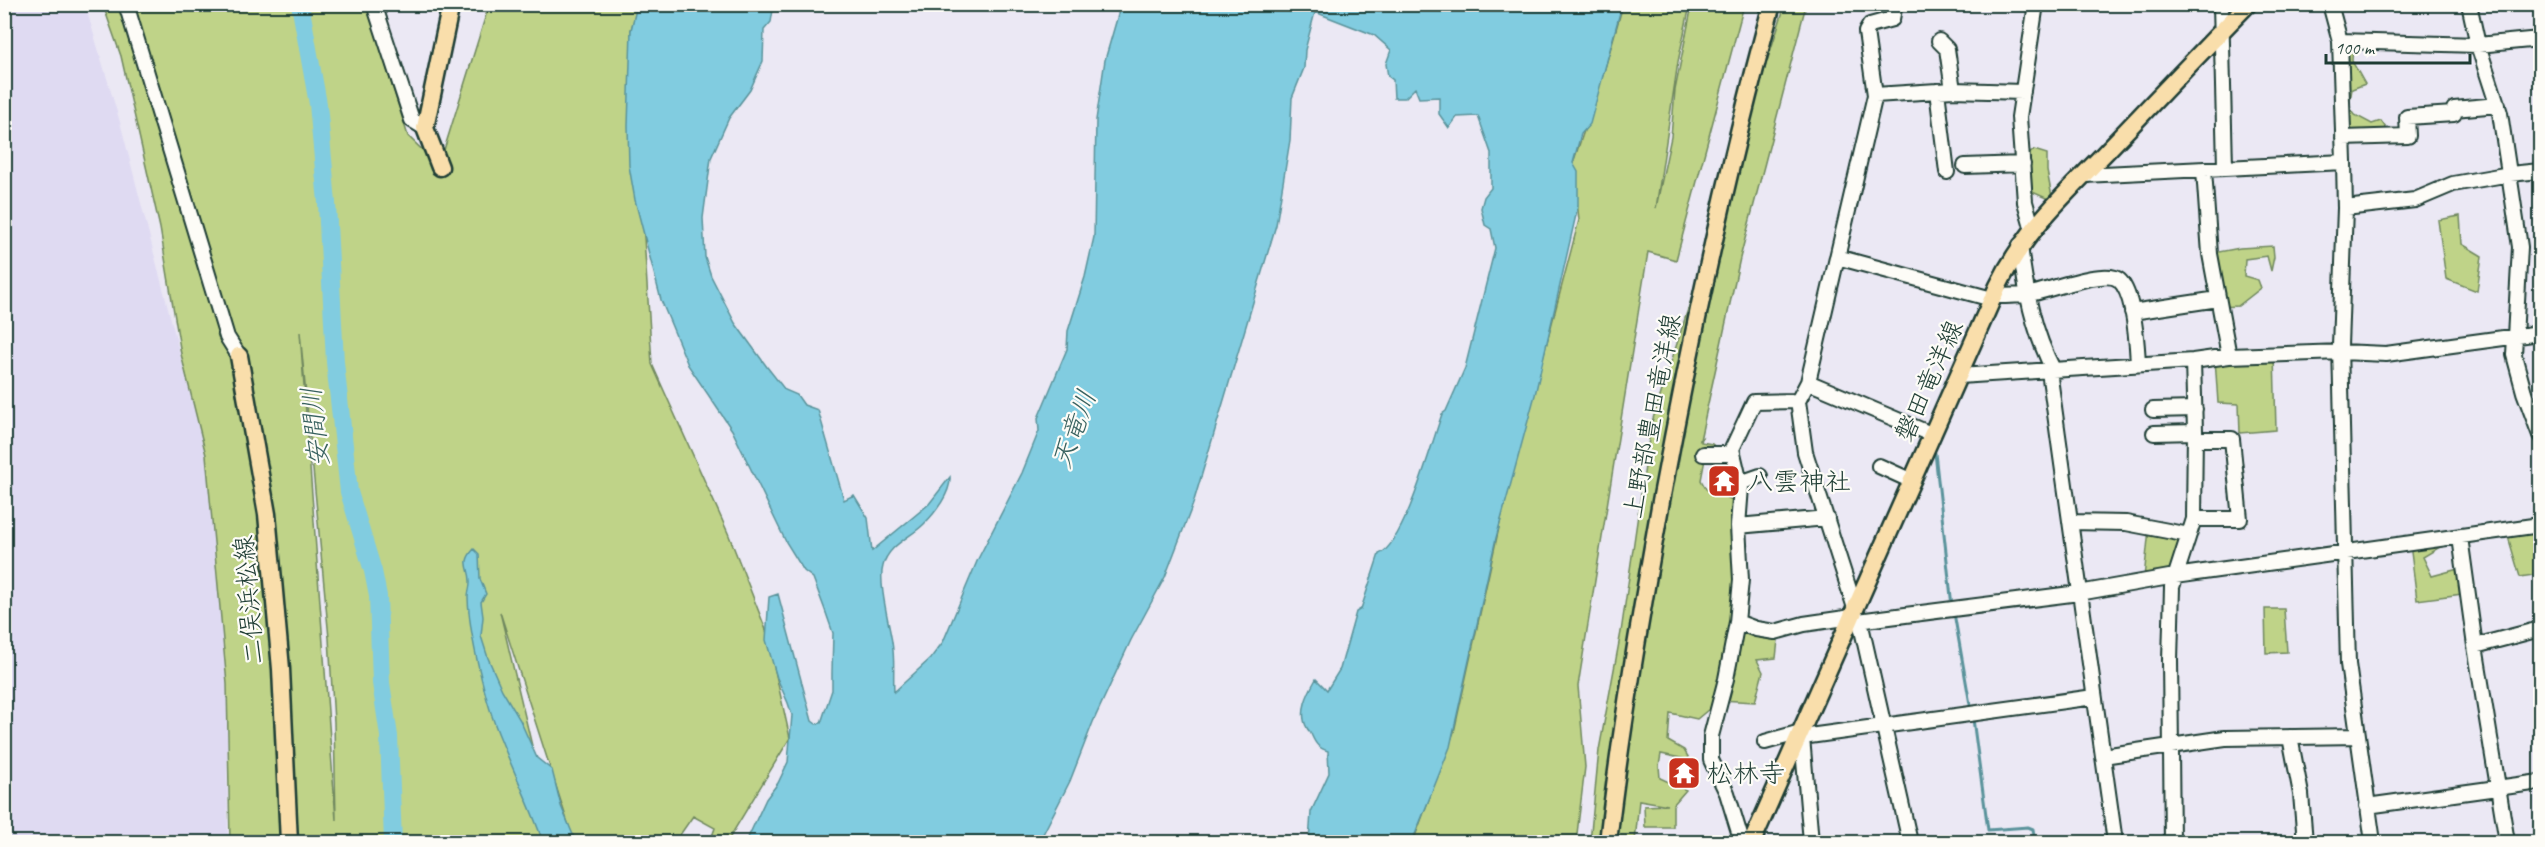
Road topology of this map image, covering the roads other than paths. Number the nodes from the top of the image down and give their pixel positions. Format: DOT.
graph roads {
  1 [pos="126,4"];
  2 [pos="374,4"];
  3 [pos="451,4"];
  4 [pos="1772,4"];
  5 [pos="1895,4"];
  6 [pos="2036,4"];
  7 [pos="2221,4"];
  8 [pos="2248,4"];
  9 [pos="2330,4"];
  10 [pos="2469,4"];
  11 [pos="2222,31"];
  12 [pos="2541,39"];
  13 [pos="2340,40"];
  14 [pos="1939,41"];
  15 [pos="2478,45"];
  16 [pos="1953,90"];
  17 [pos="1937,91"];
  18 [pos="2023,92"];
  19 [pos="1875,95"];
  20 [pos="2498,105"];
  21 [pos="424,129"];
  22 [pos="2343,138"];
  23 [pos="2344,162"];
  24 [pos="2023,164"];
  25 [pos="1965,166"];
  26 [pos="440,167"];
  27 [pos="2225,167"];
  28 [pos="2204,170"];
  29 [pos="2541,171"];
  30 [pos="1947,172"];
  31 [pos="2510,174"];
  32 [pos="2084,175"];
  33 [pos="2345,208"];
  34 [pos="2032,230"];
  35 [pos="2020,245"];
  36 [pos="1837,257"];
  37 [pos="2027,294"];
  38 [pos="1993,297"];
  39 [pos="2218,299"];
  40 [pos="2132,312"];
  41 [pos="2541,333"];
  42 [pos="2514,335"];
  43 [pos="2341,352"];
  44 [pos="239,356"];
  45 [pos="2229,356"];
  46 [pos="2193,361"];
  47 [pos="2138,363"];
  48 [pos="2052,371"];
  49 [pos="1959,376"];
  50 [pos="1808,382"];
  51 [pos="1798,401"];
  52 [pos="2195,409"];
  53 [pos="2153,410"];
  54 [pos="2154,433"];
  55 [pos="1933,435"];
  56 [pos="2195,435"];
  57 [pos="2541,435"];
  58 [pos="1703,454"];
  59 [pos="1733,454"];
  60 [pos="1879,466"];
  61 [pos="1760,476"];
  62 [pos="1912,481"];
  63 [pos="1740,483"];
  64 [pos="1827,518"];
  65 [pos="2194,519"];
  66 [pos="2070,522"];
  67 [pos="2541,525"];
  68 [pos="1738,526"];
  69 [pos="2189,535"];
  70 [pos="2460,537"];
  71 [pos="2345,552"];
  72 [pos="2175,576"];
  73 [pos="2079,592"];
  74 [pos="1854,617"];
  75 [pos="1737,622"];
  76 [pos="2541,629"];
  77 [pos="2475,646"];
  78 [pos="2094,697"];
  79 [pos="1883,726"];
  80 [pos="1801,735"];
  81 [pos="2358,736"];
  82 [pos="2290,737"];
  83 [pos="1766,742"];
  84 [pos="2172,746"];
  85 [pos="2103,756"];
  86 [pos="2541,782"];
  87 [pos="2499,788"];
  88 [pos="2367,806"];
  89 [pos="289,843"];
  90 [pos="1608,843"];
  91 [pos="1742,843"];
  92 [pos="1752,843"];
  93 [pos="1811,843"];
  94 [pos="1910,843"];
  95 [pos="2115,843"];
  96 [pos="2172,843"];
  97 [pos="2305,843"];
  98 [pos="2373,843"];
  99 [pos="2507,843"];
  1 -- 44 [label="street"];
  2 -- 21 [label="street"];
  3 -- 21 [label="main road"];
  4 -- 90 [label="main road, 上野部豊田竜洋線"];
  5 -- 19 [label="street"];
  6 -- 18 [label="street"];
  7 -- 11 [label="street"];
  8 -- 11 [label="main road, 磐田竜洋線"];
  9 -- 13 [label="street"];
  10 -- 15 [label="street"];
  11 -- 27 [label="street"];
  11 -- 32 [label="main road, 磐田竜洋線"];
  12 -- 15 [label="street"];
  13 -- 15 [label="street"];
  13 -- 22 [label="street"];
  14 -- 16 [label="street"];
  15 -- 20 [label="street"];
  16 -- 17 [label="street"];
  16 -- 18 [label="street"];
  17 -- 19 [label="street"];
  17 -- 30 [label="street"];
  18 -- 24 [label="street"];
  19 -- 36 [label="street"];
  20 -- 22 [label="street"];
  20 -- 31 [label="street"];
  21 -- 26 [label="main road"];
  22 -- 23 [label="street"];
  23 -- 27 [label="street"];
  23 -- 33 [label="street"];
  24 -- 25 [label="street"];
  24 -- 34 [label="street"];
  27 -- 28 [label="street"];
  28 -- 32 [label="street"];
  28 -- 39 [label="street"];
  29 -- 31 [label="street"];
  31 -- 33 [label="street"];
  31 -- 42 [label="street"];
  32 -- 34 [label="main road, 磐田竜洋線"];
  33 -- 43 [label="street"];
  34 -- 35 [label="main road, 磐田竜洋線"];
  35 -- 37 [label="street"];
  35 -- 38 [label="main road, 磐田竜洋線"];
  36 -- 38 [label="street"];
  36 -- 50 [label="street"];
  37 -- 38 [label="street"];
  37 -- 40 [label="street"];
  37 -- 48 [label="street"];
  38 -- 49 [label="main road, 磐田竜洋線"];
  39 -- 40 [label="street"];
  39 -- 45 [label="street"];
  40 -- 47 [label="street"];
  41 -- 42 [label="street"];
  42 -- 43 [label="street"];
  42 -- 57 [label="street"];
  43 -- 45 [label="street"];
  43 -- 71 [label="street"];
  44 -- 89 [label="main road, 二俣浜松線"];
  45 -- 46 [label="street"];
  46 -- 47 [label="street"];
  46 -- 52 [label="street"];
  47 -- 48 [label="street"];
  48 -- 49 [label="street"];
  48 -- 66 [label="street"];
  49 -- 55 [label="main road, 磐田竜洋線"];
  50 -- 51 [label="street"];
  50 -- 55 [label="street"];
  51 -- 59 [label="street"];
  51 -- 64 [label="street"];
  52 -- 53 [label="street"];
  52 -- 56 [label="street"];
  54 -- 56 [label="street"];
  55 -- 62 [label="main road, 磐田竜洋線"];
  56 -- 65 [label="street"];
  56 -- 65 [label="street"];
  58 -- 59 [label="street"];
  59 -- 63 [label="street"];
  60 -- 62 [label="street"];
  61 -- 63 [label="street"];
  62 -- 74 [label="main road, 磐田竜洋線"];
  63 -- 68 [label="street"];
  64 -- 68 [label="street"];
  64 -- 74 [label="street"];
  65 -- 69 [label="street"];
  66 -- 69 [label="street"];
  66 -- 73 [label="street"];
  67 -- 70 [label="street"];
  68 -- 75 [label="street"];
  69 -- 72 [label="street"];
  70 -- 71 [label="street"];
  70 -- 77 [label="street"];
  71 -- 72 [label="street"];
  71 -- 81 [label="street"];
  72 -- 73 [label="street"];
  72 -- 84 [label="street"];
  73 -- 74 [label="street"];
  73 -- 78 [label="street"];
  74 -- 75 [label="street"];
  74 -- 79 [label="street"];
  74 -- 80 [label="main road, 磐田竜洋線"];
  75 -- 91 [label="street"];
  76 -- 77 [label="street"];
  77 -- 87 [label="street"];
  78 -- 79 [label="street"];
  78 -- 85 [label="street"];
  79 -- 80 [label="street"];
  79 -- 94 [label="street"];
  80 -- 83 [label="street"];
  80 -- 92 [label="main road, 磐田竜洋線"];
  80 -- 93 [label="street"];
  81 -- 82 [label="street"];
  81 -- 88 [label="street"];
  82 -- 84 [label="street"];
  82 -- 97 [label="street"];
  84 -- 85 [label="street"];
  84 -- 96 [label="street"];
  85 -- 95 [label="street"];
  86 -- 87 [label="street"];
  87 -- 88 [label="street"];
  87 -- 99 [label="street"];
  88 -- 98 [label="street"];
}
